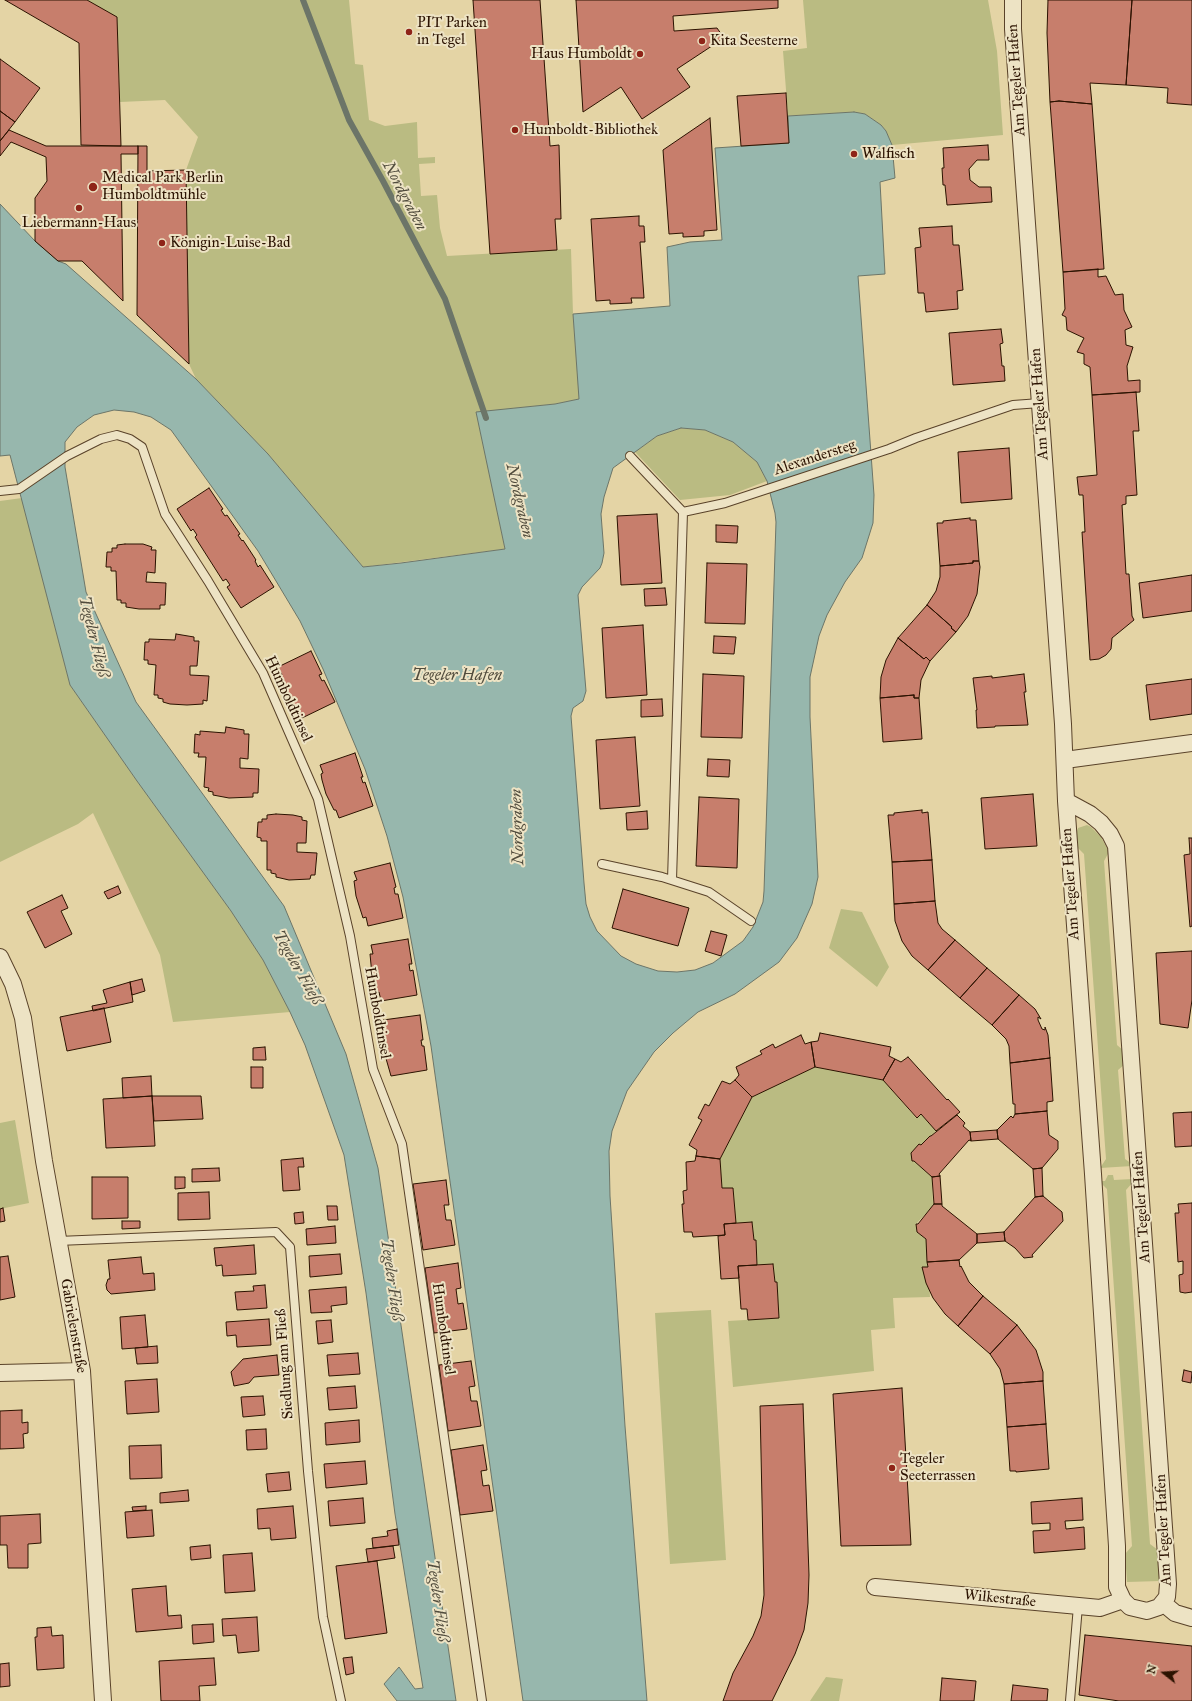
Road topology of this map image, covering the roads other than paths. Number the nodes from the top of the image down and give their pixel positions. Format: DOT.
graph roads {
  1 [pos="1011,2"];
  2 [pos="1040,403"];
  3 [pos="630,456"];
  4 [pos="0,491"];
  5 [pos="683,512"];
  6 [pos="1192,743"];
  7 [pos="1065,760"];
  8 [pos="1066,801"];
  9 [pos="602,864"];
  10 [pos="672,880"];
  11 [pos="750,921"];
  12 [pos="0,957"];
  13 [pos="7,984"];
  14 [pos="65,1241"];
  15 [pos="82,1371"];
  16 [pos="0,1373"];
  17 [pos="875,1587"];
  18 [pos="1123,1600"];
  19 [pos="1163,1603"];
  20 [pos="1078,1606"];
  21 [pos="1192,1618"];
  22 [pos="104,1701"];
  23 [pos="341,1701"];
  24 [pos="482,1701"];
  25 [pos="1070,1701"];
  1 -- 2 [label="street, Am Tegeler Hafen"];
  2 -- 5 [label="lane, Alexandersteg"];
  2 -- 7 [label="street, Am Tegeler Hafen"];
  3 -- 5 [label="lane"];
  4 -- 24 [label="lane, Humboldtinsel"];
  5 -- 10 [label="lane"];
  6 -- 7 [label="street"];
  7 -- 8 [label="street, Am Tegeler Hafen"];
  8 -- 18 [label="street, Am Tegeler Hafen"];
  8 -- 19 [label="street, Am Tegeler Hafen"];
  9 -- 10 [label="lane"];
  10 -- 11 [label="lane"];
  12 -- 13 [label="street, Gabrielenstraße"];
  13 -- 14 [label="street, Gabrielenstraße"];
  14 -- 15 [label="street, Gabrielenstraße"];
  14 -- 23 [label="lane, Siedlung am Fließ"];
  15 -- 16 [label="street"];
  15 -- 22 [label="street, Gabrielenstraße"];
  17 -- 20 [label="street, Wilkestraße"];
  18 -- 19 [label="street, Am Tegeler Hafen"];
  18 -- 20 [label="street, Wilkestraße"];
  19 -- 21 [label="street"];
  20 -- 25 [label="lane"];
}
